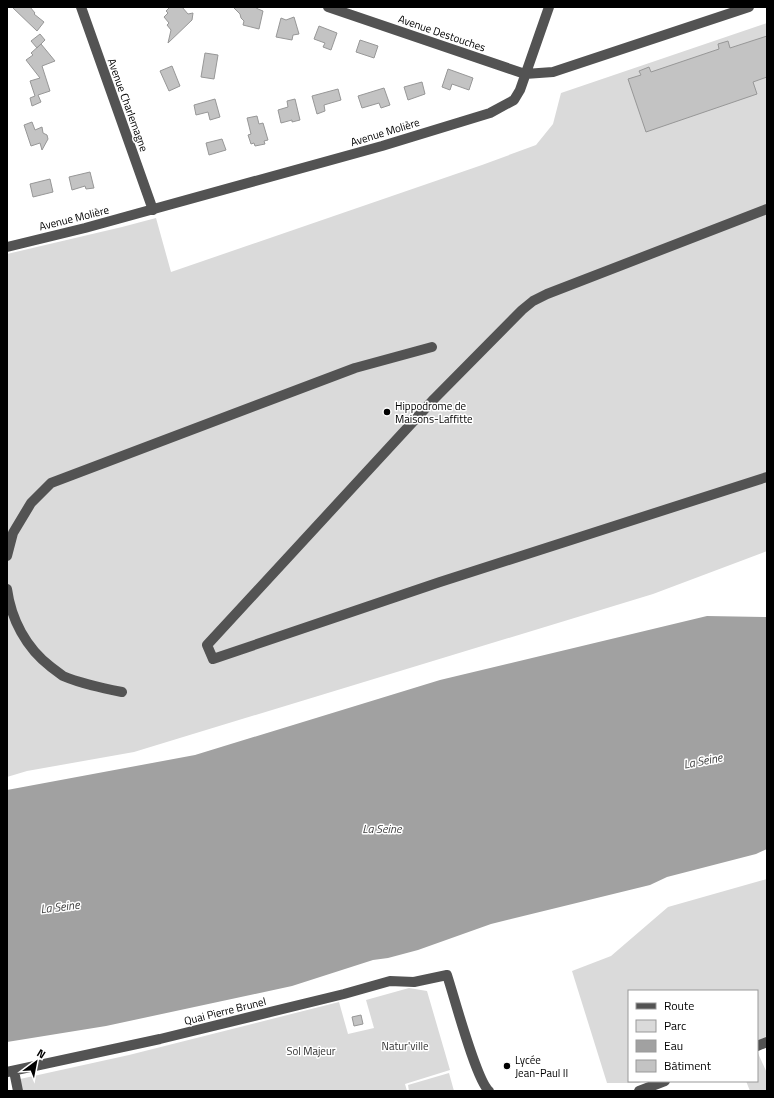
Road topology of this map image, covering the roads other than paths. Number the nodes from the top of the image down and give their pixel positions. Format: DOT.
graph roads {
  1 [pos="81,7"];
  2 [pos="328,7"];
  3 [pos="549,7"];
  4 [pos="749,7"];
  5 [pos="525,74"];
  6 [pos="767,209"];
  7 [pos="153,210"];
  8 [pos="7,247"];
  9 [pos="432,347"];
  10 [pos="767,477"];
  11 [pos="7,556"];
  12 [pos="7,589"];
  13 [pos="122,692"];
  14 [pos="10,1072"];
  15 [pos="662,1082"];
  16 [pos="18,1091"];
  17 [pos="490,1091"];
  18 [pos="639,1091"];
  1 -- 7 [label="street, Avenue Charlemagne"];
  2 -- 5 [label="street, Avenue Destouches"];
  3 -- 5 [label="street, Avenue Molière"];
  4 -- 5 [label="street"];
  5 -- 7 [label="street, Avenue Molière"];
  6 -- 10 [label="street"];
  7 -- 8 [label="street, Avenue Molière"];
  9 -- 11 [label="street"];
  12 -- 13 [label="street"];
  14 -- 16 [label="street"];
  14 -- 17 [label="street, Quai Pierre Brunel"];
  15 -- 18 [label="street"];
}
